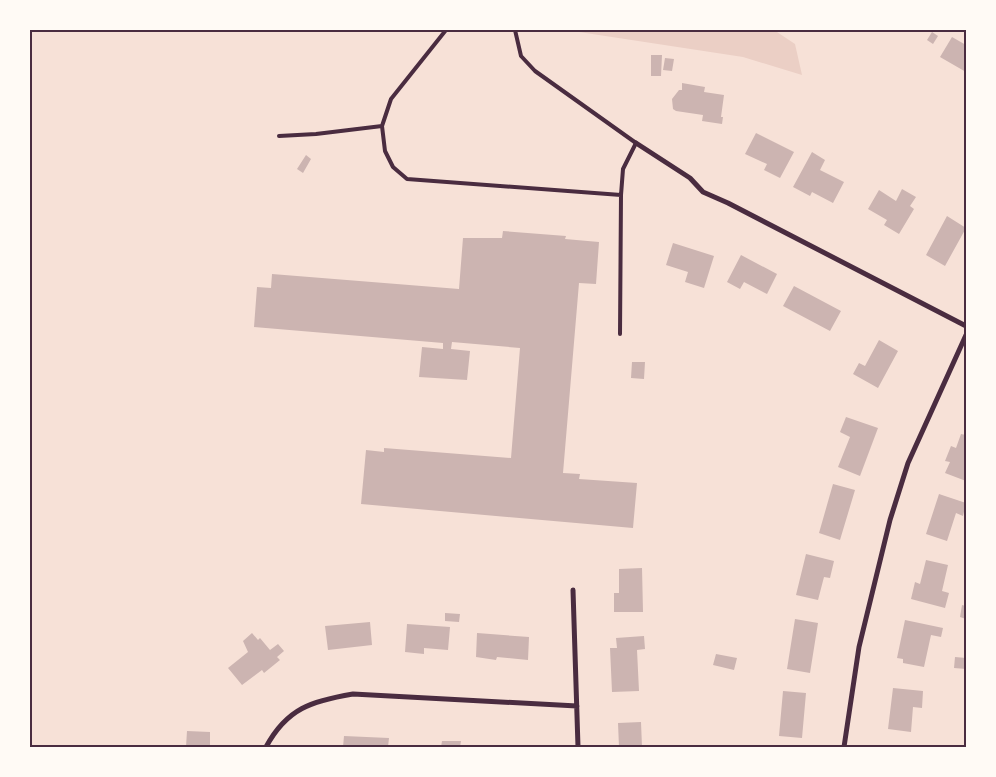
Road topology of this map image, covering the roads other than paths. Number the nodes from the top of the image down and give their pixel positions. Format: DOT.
graph roads {
  1 [pos="446,30"];
  2 [pos="515,30"];
  3 [pos="382,126"];
  4 [pos="279,136"];
  5 [pos="636,143"];
  6 [pos="621,195"];
  7 [pos="966,326"];
  8 [pos="620,334"];
  9 [pos="966,335"];
  10 [pos="573,590"];
  11 [pos="577,706"];
  12 [pos="266,747"];
  13 [pos="578,747"];
  14 [pos="844,747"];
  1 -- 3 [label="lane"];
  2 -- 5 [label="lane"];
  3 -- 4 [label="lane"];
  3 -- 6 [label="lane"];
  5 -- 6 [label="lane"];
  5 -- 7 [label="street"];
  6 -- 8 [label="lane"];
  9 -- 14 [label="street"];
  10 -- 11 [label="street"];
  11 -- 12 [label="street"];
  11 -- 13 [label="street"];
}
